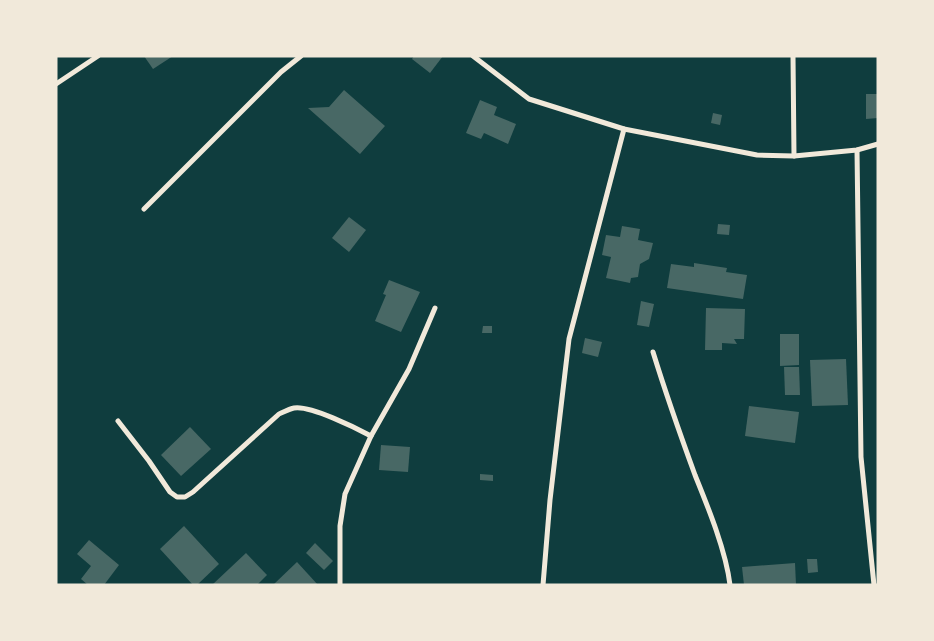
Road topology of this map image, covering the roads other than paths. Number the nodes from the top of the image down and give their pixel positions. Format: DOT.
graph roads {
  1 [pos="98,56"];
  2 [pos="301,56"];
  3 [pos="473,56"];
  4 [pos="793,56"];
  5 [pos="56,84"];
  6 [pos="624,129"];
  7 [pos="878,144"];
  8 [pos="857,150"];
  9 [pos="794,156"];
  10 [pos="144,209"];
  11 [pos="435,308"];
  12 [pos="654,352"];
  13 [pos="118,421"];
  14 [pos="371,436"];
  15 [pos="340,585"];
  16 [pos="543,585"];
  17 [pos="730,585"];
  18 [pos="874,585"];
  1 -- 5 [label="street"];
  2 -- 10 [label="street"];
  3 -- 6 [label="street"];
  4 -- 9 [label="street"];
  6 -- 9 [label="street"];
  6 -- 16 [label="street"];
  7 -- 8 [label="street"];
  8 -- 9 [label="street"];
  8 -- 18 [label="street"];
  11 -- 14 [label="street"];
  12 -- 17 [label="street"];
  13 -- 14 [label="street"];
  14 -- 15 [label="street"];
}
